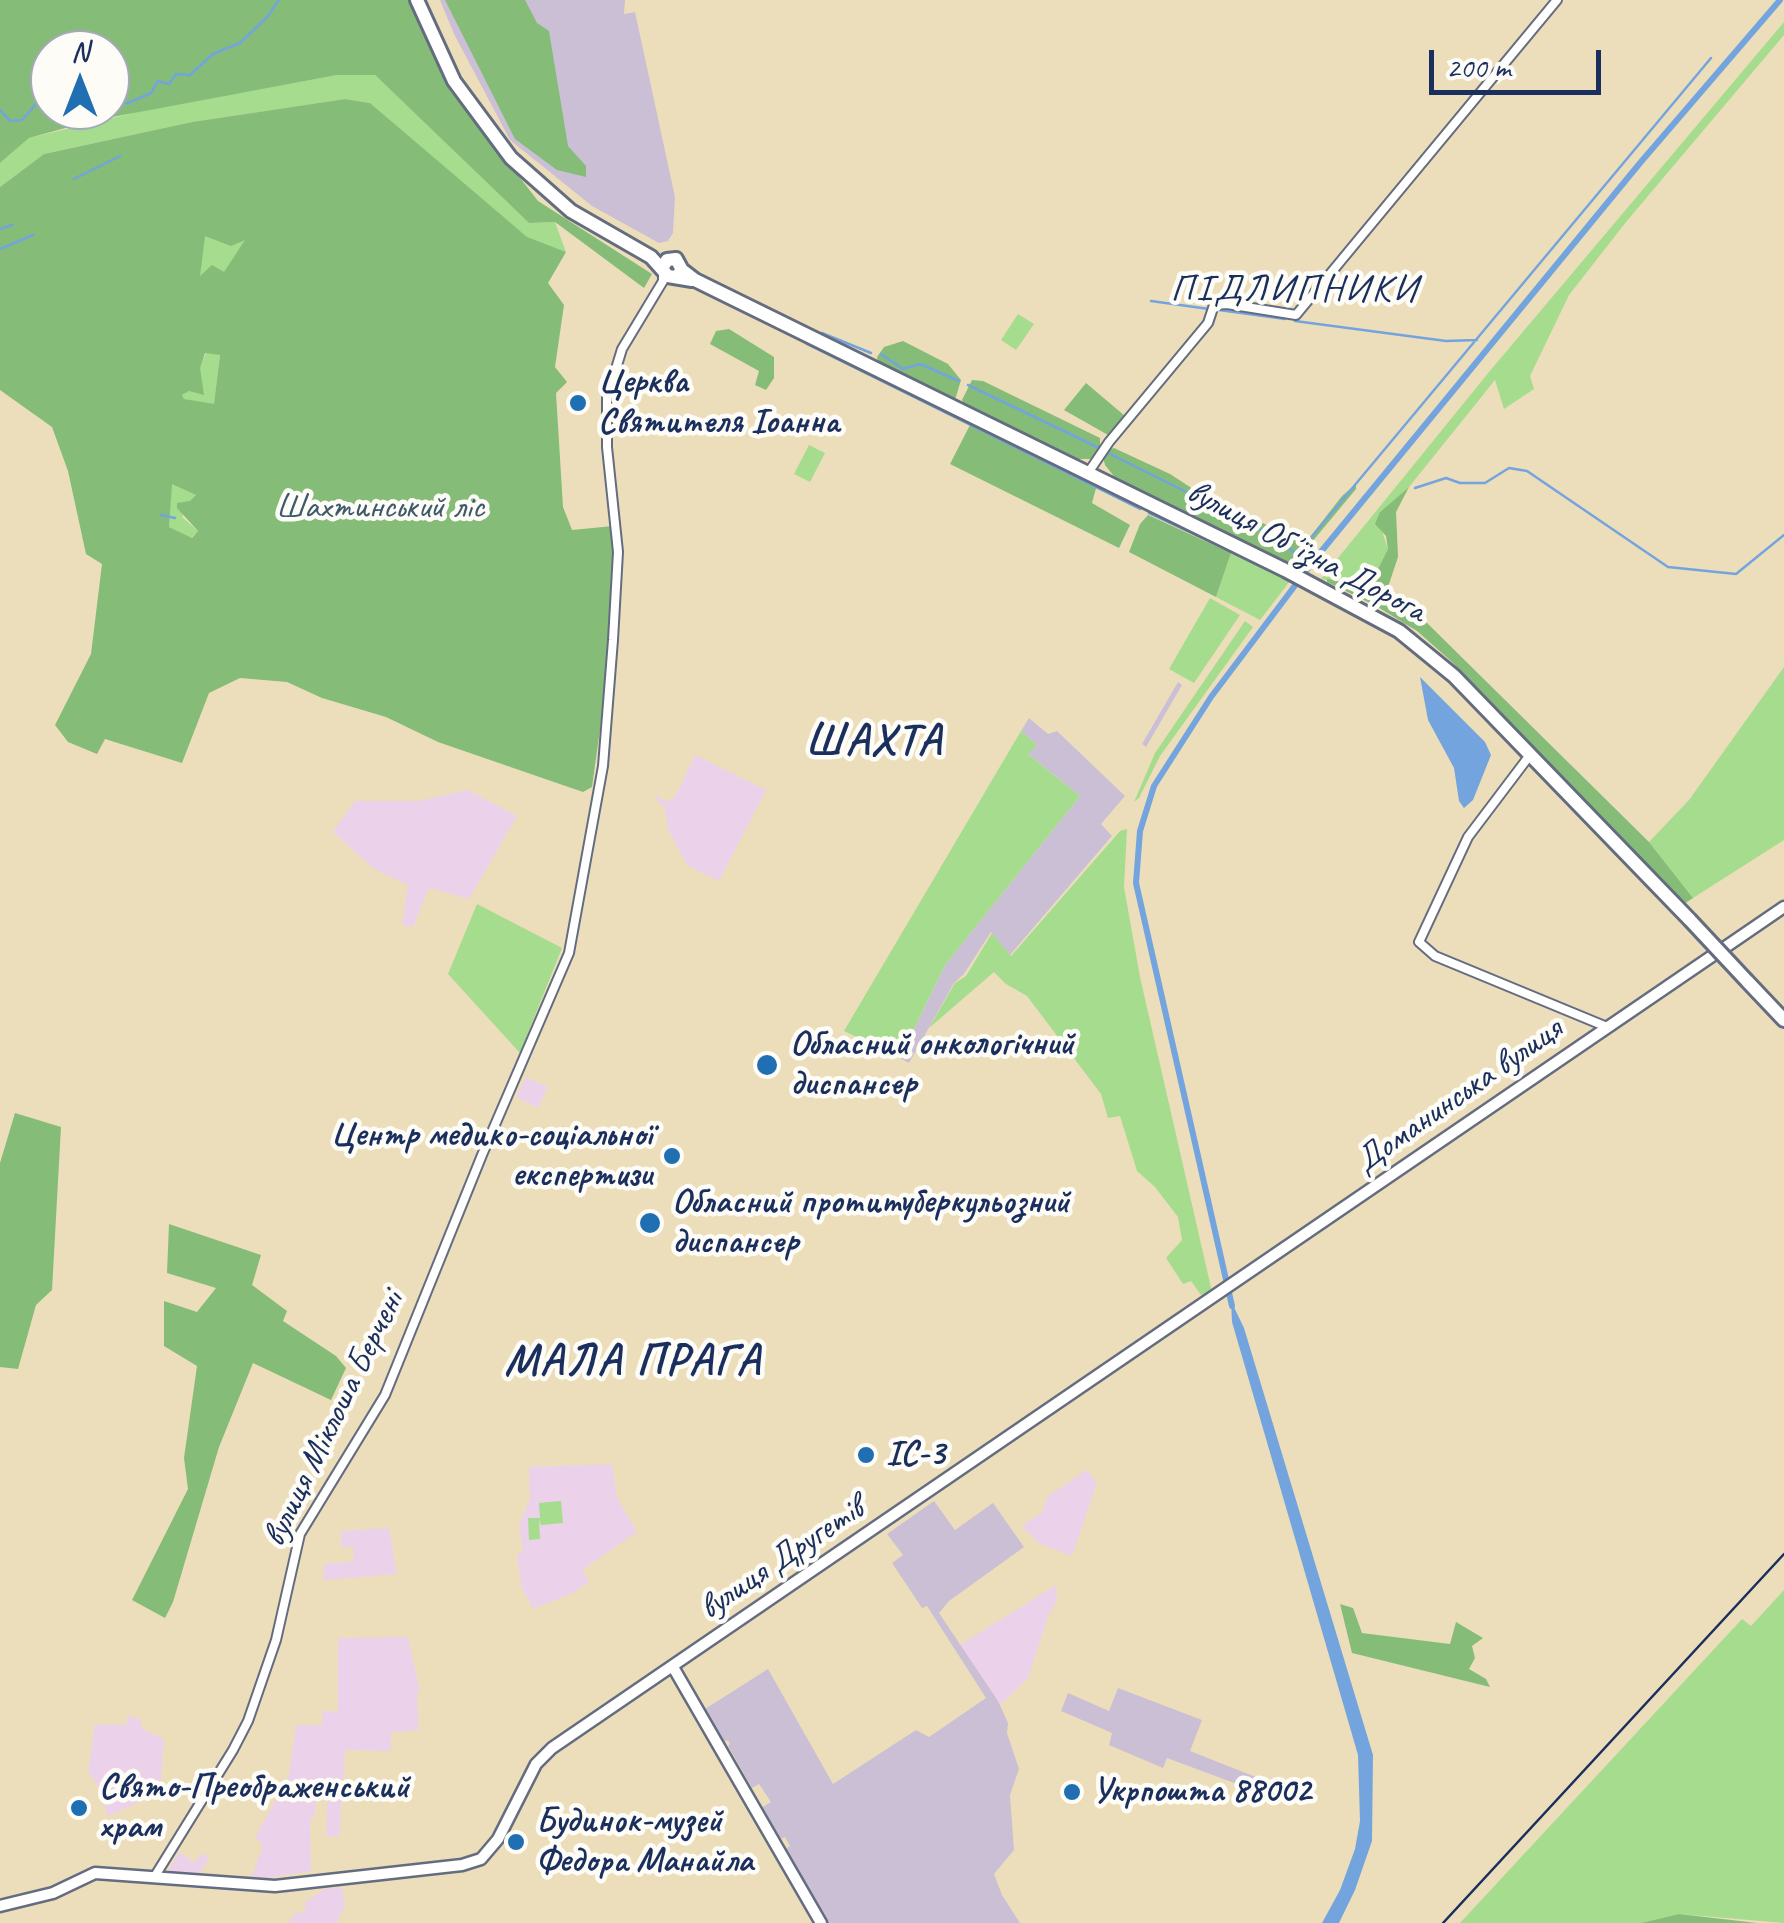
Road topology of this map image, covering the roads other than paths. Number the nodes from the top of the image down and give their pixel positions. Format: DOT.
graph roads {
  1 [pos="417,0"];
  2 [pos="1557,0"];
  3 [pos="669,272"];
  4 [pos="1088,473"];
  5 [pos="1530,756"];
  6 [pos="1784,907"];
  7 [pos="1784,1020"];
  8 [pos="1607,1027"];
  9 [pos="1220,1293"];
  10 [pos="673,1667"];
  11 [pos="155,1876"];
  12 [pos="0,1906"];
  13 [pos="821,1923"];
  1 -- 3 [label="highway, вулиця Обʼїзна Дорога"];
  2 -- 4 [label="street"];
  3 -- 4 [label="highway, вулиця Обʼїзна Дорога"];
  3 -- 11 [label="street, вулиця Міклоша Берчені"];
  4 -- 5 [label="highway, вулиця Обʼїзна Дорога"];
  5 -- 7 [label="highway, вулиця Обʼїзна Дорога, bridge"];
  5 -- 8 [label="street"];
  6 -- 8 [label="main road, Доманинська вулиця"];
  8 -- 9 [label="main road, Доманинська вулиця"];
  9 -- 10 [label="main road, вулиця Другетів"];
  10 -- 11 [label="main road, вулиця Другетів"];
  10 -- 13 [label="main road"];
  11 -- 12 [label="main road"];
}
